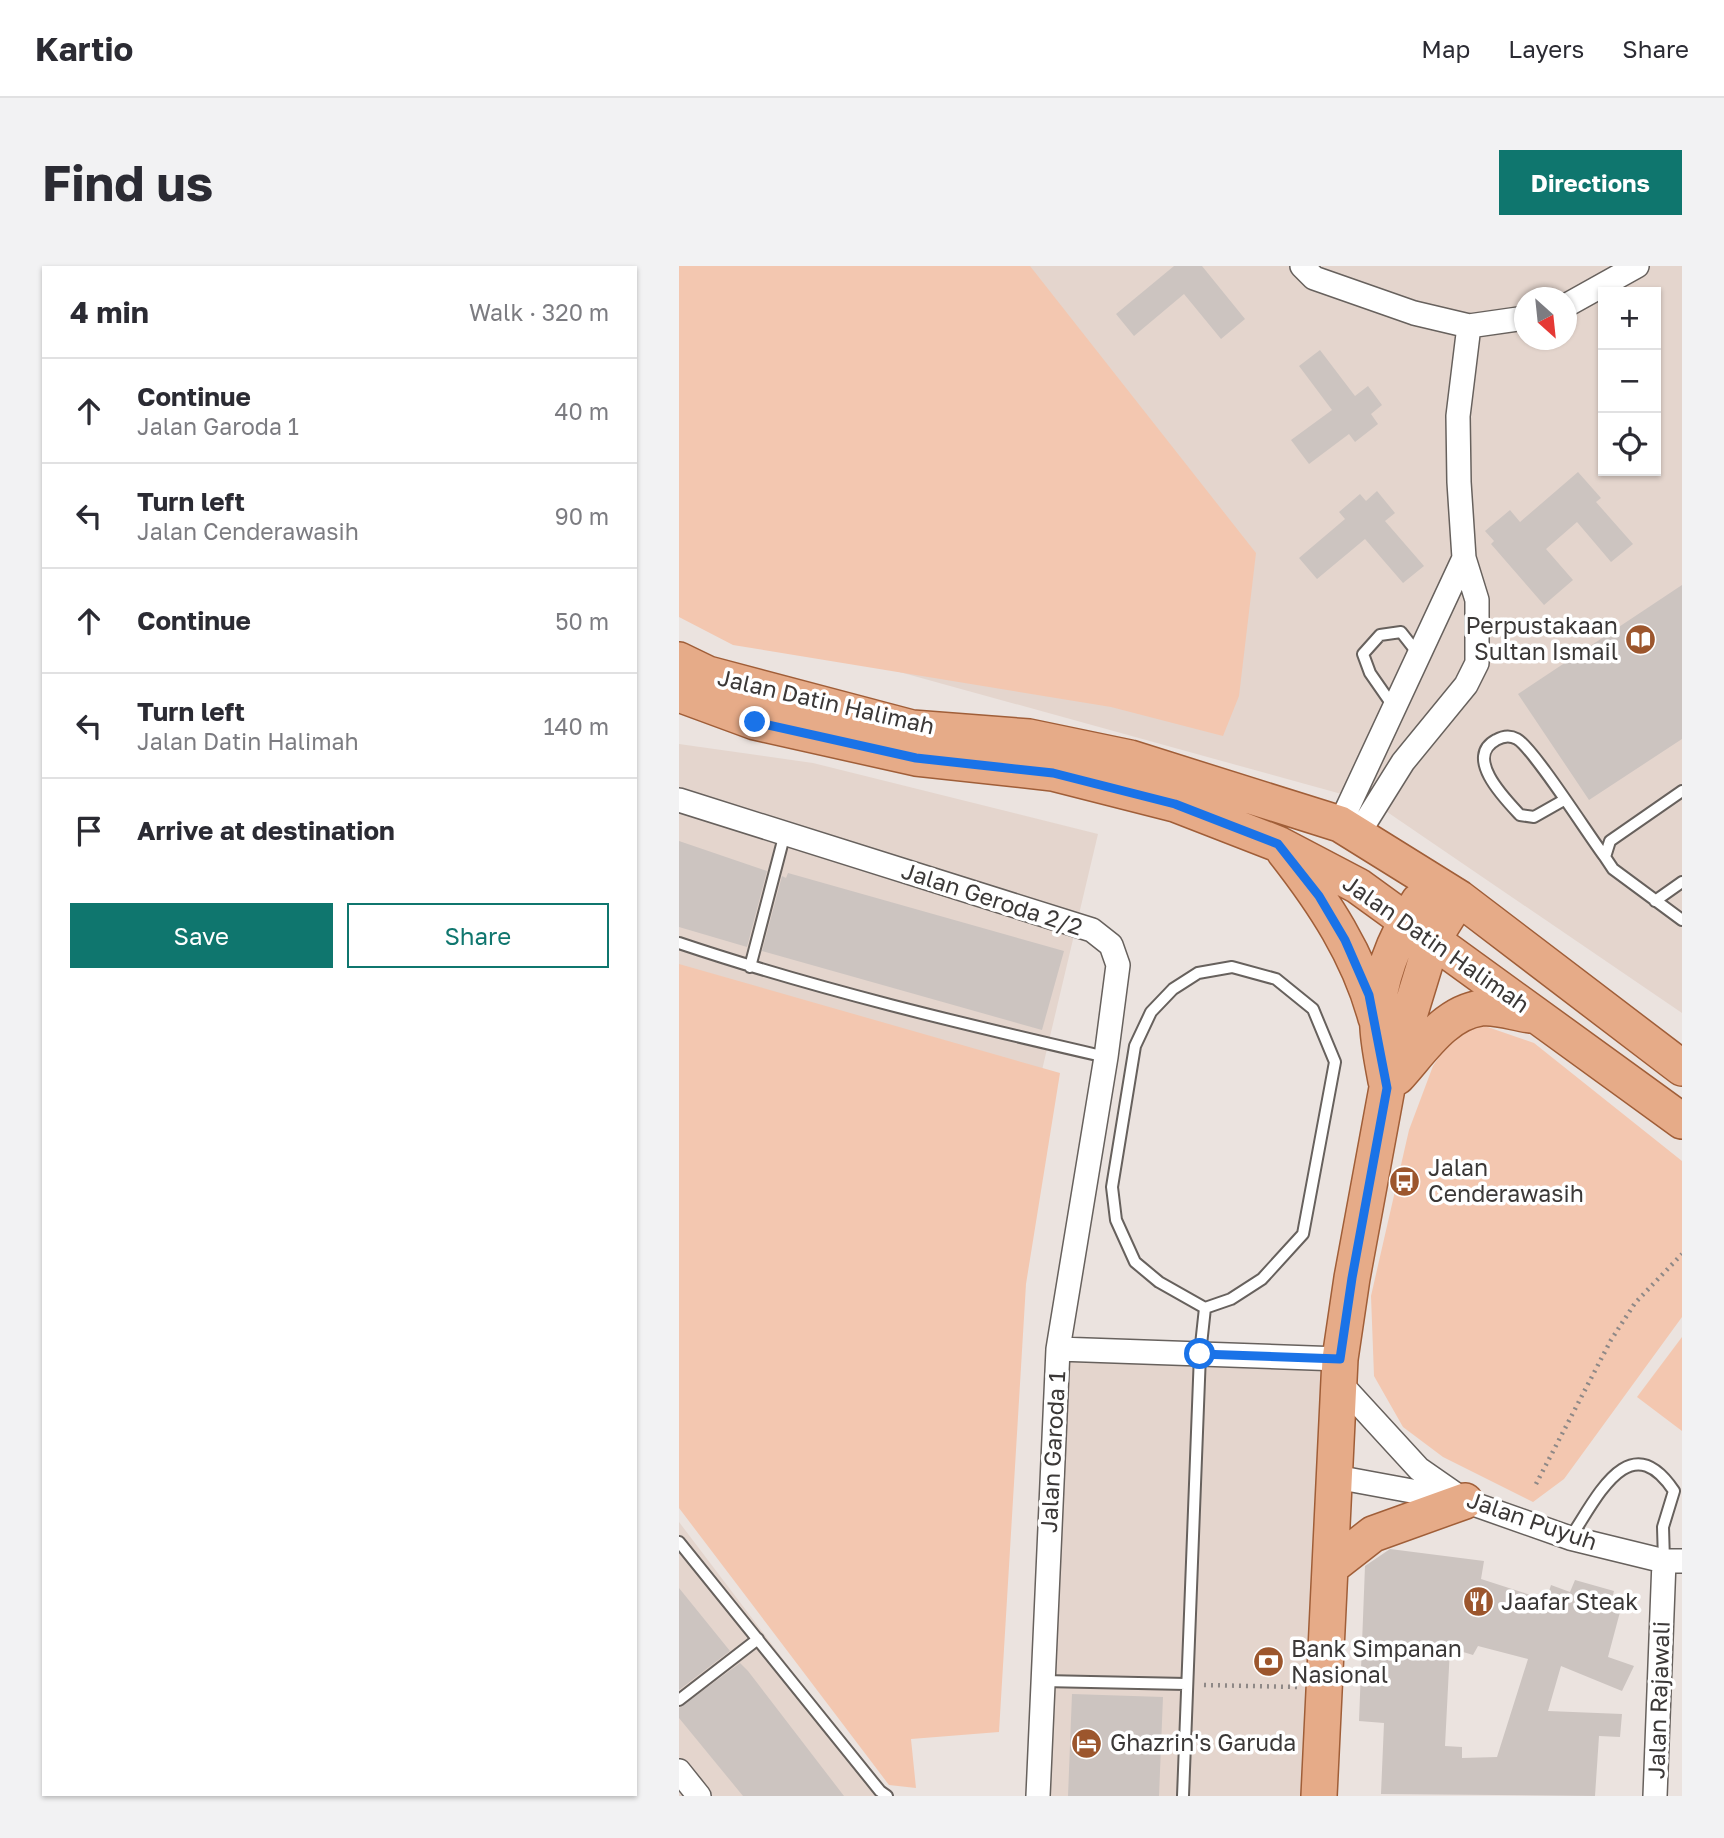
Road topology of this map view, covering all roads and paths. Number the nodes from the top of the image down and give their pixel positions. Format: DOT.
graph roads {
  1 [pos="1302,266"];
  2 [pos="1637,266"];
  3 [pos="1577,299"];
  4 [pos="1514,319"];
  5 [pos="1469,326"];
  6 [pos="1464,558"];
  7 [pos="1419,655"];
  8 [pos="679,660"];
  9 [pos="679,694"];
  10 [pos="1395,709"];
  11 [pos="679,715"];
  12 [pos="755,722"];
  13 [pos="1682,791"];
  14 [pos="679,800"];
  15 [pos="1563,800"];
  16 [pos="785,833"];
  17 [pos="1278,844"];
  18 [pos="1347,853"];
  19 [pos="1605,857"];
  20 [pos="1682,882"];
  21 [pos="1445,889"];
  22 [pos="1655,901"];
  23 [pos="1682,920"];
  24 [pos="1419,931"];
  25 [pos="679,943"];
  26 [pos="750,967"];
  27 [pos="1373,1010"];
  28 [pos="1537,1016"];
  29 [pos="1107,1057"];
  30 [pos="1682,1068"];
  31 [pos="1387,1088"];
  32 [pos="1682,1121"];
  33 [pos="1682,1254"];
  34 [pos="1205,1308"];
  35 [pos="1058,1349"];
  36 [pos="1200,1354"];
  37 [pos="1340,1372"];
  38 [pos="1336,1477"];
  39 [pos="1536,1484"];
  40 [pos="1465,1501"];
  41 [pos="1570,1538"];
  42 [pos="679,1542"];
  43 [pos="1673,1561"];
  44 [pos="1332,1566"];
  45 [pos="758,1639"];
  46 [pos="1042,1681"];
  47 [pos="1186,1684"];
  48 [pos="1327,1688"];
  49 [pos="679,1700"];
  50 [pos="679,1771"];
  51 [pos="699,1796"];
  52 [pos="887,1796"];
  53 [pos="1038,1796"];
  54 [pos="1182,1796"];
  55 [pos="1319,1796"];
  56 [pos="1655,1796"];
  1 -- 5 [label="street"];
  2 -- 3 [label="street"];
  4 -- 5 [label="street"];
  5 -- 6 [label="street"];
  6 -- 7 [label="street"];
  6 -- 18 [label="street"];
  7 -- 10 [label="street"];
  7 -- 10 [label="lane"];
  8 -- 18 [label="main road, Jalan Datin Halimah"];
  9 -- 12 [label="main road, Jalan Datin Halimah"];
  10 -- 18 [label="street"];
  11 -- 12 [label="main road"];
  12 -- 17 [label="main road, Jalan Datin Halimah"];
  13 -- 19 [label="lane"];
  14 -- 16 [label="street, Jalan Geroda 2/2"];
  15 -- 15 [label="lane"];
  15 -- 19 [label="lane"];
  16 -- 26 [label="lane"];
  16 -- 29 [label="street, Jalan Geroda 2/2"];
  17 -- 18 [label="main road, Jalan Datin Halimah"];
  17 -- 27 [label="main road"];
  18 -- 21 [label="main road, Jalan Datin Halimah"];
  18 -- 24 [label="main road, Jalan Datin Halimah"];
  18 -- 27 [label="main road"];
  19 -- 22 [label="lane"];
  20 -- 22 [label="lane"];
  21 -- 24 [label="main road"];
  21 -- 30 [label="main road, Jalan Datin Halimah"];
  22 -- 23 [label="lane"];
  24 -- 27 [label="main road"];
  24 -- 28 [label="main road, Jalan Datin Halimah"];
  24 -- 31 [label="main road"];
  25 -- 26 [label="lane"];
  26 -- 29 [label="lane"];
  27 -- 31 [label="main road"];
  28 -- 31 [label="main road"];
  28 -- 32 [label="main road, Jalan Datin Halimah"];
  29 -- 35 [label="street, Jalan Geroda 2/2"];
  31 -- 37 [label="main road"];
  33 -- 39 [label="path"];
  34 -- 34 [label="lane"];
  34 -- 36 [label="lane"];
  35 -- 36 [label="street, Jalan Garoda 1"];
  35 -- 46 [label="street, Jalan Garoda 1"];
  36 -- 37 [label="street, Jalan Garoda 1"];
  36 -- 47 [label="lane"];
  37 -- 38 [label="main road"];
  37 -- 40 [label="street, Jalan Puyuh"];
  38 -- 40 [label="street"];
  38 -- 44 [label="main road"];
  40 -- 41 [label="street, Jalan Puyuh"];
  40 -- 44 [label="main road"];
  41 -- 43 [label="street, Jalan Puyuh"];
  41 -- 43 [label="lane"];
  42 -- 45 [label="lane"];
  43 -- 56 [label="street, Jalan Rajawali"];
  44 -- 48 [label="main road"];
  45 -- 49 [label="lane"];
  45 -- 52 [label="lane"];
  46 -- 47 [label="lane"];
  46 -- 53 [label="street, Jalan Garoda 1"];
  47 -- 48 [label="path"];
  47 -- 54 [label="lane"];
  48 -- 55 [label="main road"];
  50 -- 51 [label="street"];
}
